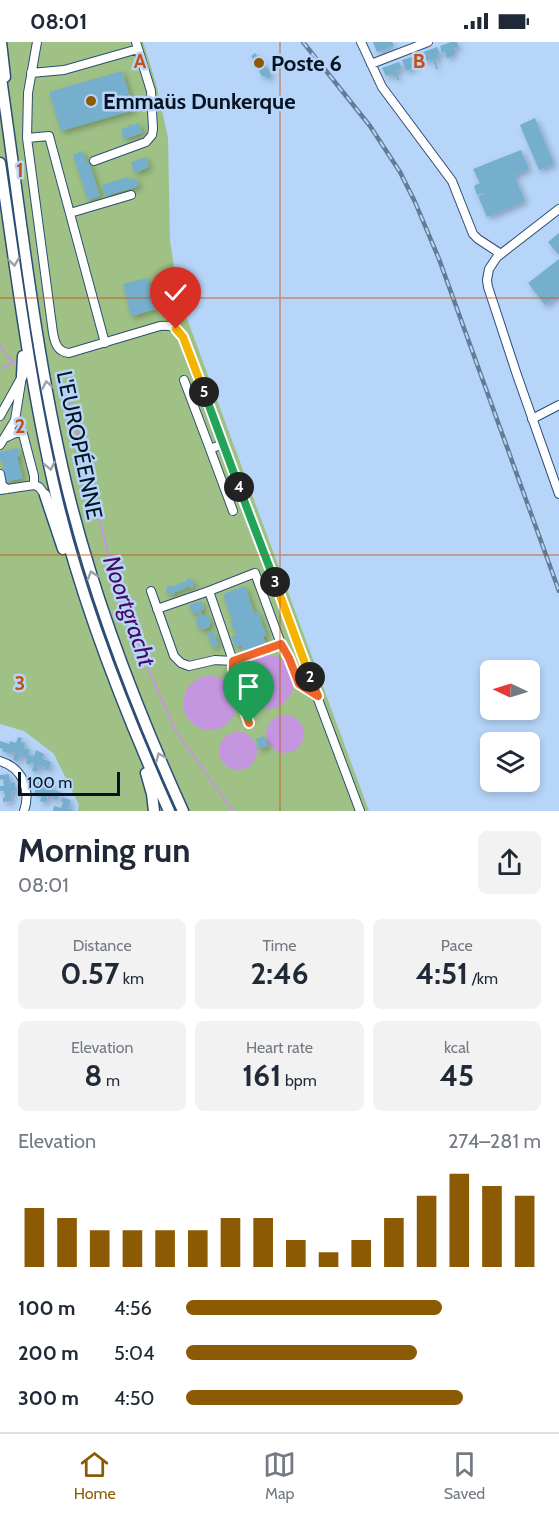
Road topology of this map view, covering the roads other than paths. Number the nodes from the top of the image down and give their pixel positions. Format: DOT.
graph roads {
  1 [pos="1,42"];
  2 [pos="37,42"];
  3 [pos="362,42"];
  4 [pos="428,42"];
  5 [pos="137,45"];
  6 [pos="371,64"];
  7 [pos="0,71"];
  8 [pos="31,73"];
  9 [pos="27,138"];
  10 [pos="94,161"];
  11 [pos="0,163"];
  12 [pos="131,195"];
  13 [pos="18,196"];
  14 [pos="559,209"];
  15 [pos="70,213"];
  16 [pos="501,254"];
  17 [pos="105,343"];
  18 [pos="27,347"];
  19 [pos="22,376"];
  20 [pos="184,380"];
  21 [pos="559,405"];
  22 [pos="1,412"];
  23 [pos="532,418"];
  24 [pos="15,420"];
  25 [pos="2,441"];
  26 [pos="223,444"];
  27 [pos="210,449"];
  28 [pos="0,474"];
  29 [pos="34,485"];
  30 [pos="4,490"];
  31 [pos="559,494"];
  32 [pos="45,495"];
  33 [pos="233,511"];
  34 [pos="151,591"];
  35 [pos="209,591"];
  36 [pos="157,609"];
  37 [pos="98,633"];
  38 [pos="281,644"];
  39 [pos="233,661"];
  40 [pos="116,684"];
  41 [pos="318,696"];
  42 [pos="249,723"];
  43 [pos="0,761"];
  44 [pos="24,811"];
  45 [pos="154,811"];
  46 [pos="169,811"];
  47 [pos="183,811"];
  48 [pos="360,811"];
  1 -- 13 [label="highway"];
  2 -- 8 [label="street"];
  3 -- 6 [label="street"];
  4 -- 6 [label="street"];
  5 -- 8 [label="street"];
  5 -- 10 [label="street"];
  6 -- 16 [label="street"];
  7 -- 13 [label="highway, L'EUROPÉENNE"];
  8 -- 9 [label="street"];
  9 -- 15 [label="street"];
  9 -- 17 [label="street"];
  11 -- 18 [label="highway, L'EUROPÉENNE, one-way"];
  12 -- 15 [label="street"];
  47 -- 13 [label="highway, L'EUROPÉENNE, one-way"];
  14 -- 16 [label="street"];
  15 -- 17 [label="street"];
  16 -- 23 [label="street"];
  17 -- 26 [label="street"];
  18 -- 19 [label="highway"];
  18 -- 37 [label="highway, L'EUROPÉENNE, one-way"];
  19 -- 22 [label="street"];
  19 -- 24 [label="street"];
  20 -- 27 [label="street"];
  21 -- 23 [label="street"];
  22 -- 24 [label="street"];
  23 -- 31 [label="street"];
  24 -- 25 [label="street"];
  25 -- 29 [label="street"];
  26 -- 27 [label="street"];
  26 -- 41 [label="street"];
  27 -- 33 [label="street"];
  28 -- 30 [label="street"];
  29 -- 30 [label="street"];
  29 -- 32 [label="street"];
  32 -- 37 [label="highway"];
  34 -- 36 [label="street"];
  35 -- 36 [label="street"];
  35 -- 38 [label="street"];
  35 -- 39 [label="street"];
  36 -- 39 [label="street"];
  37 -- 40 [label="highway, L'EUROPÉENNE"];
  38 -- 39 [label="street"];
  38 -- 41 [label="street"];
  39 -- 42 [label="street"];
  40 -- 45 [label="highway"];
  40 -- 46 [label="highway, L'EUROPÉENNE"];
  41 -- 48 [label="street"];
  43 -- 44 [label="street"];
}
